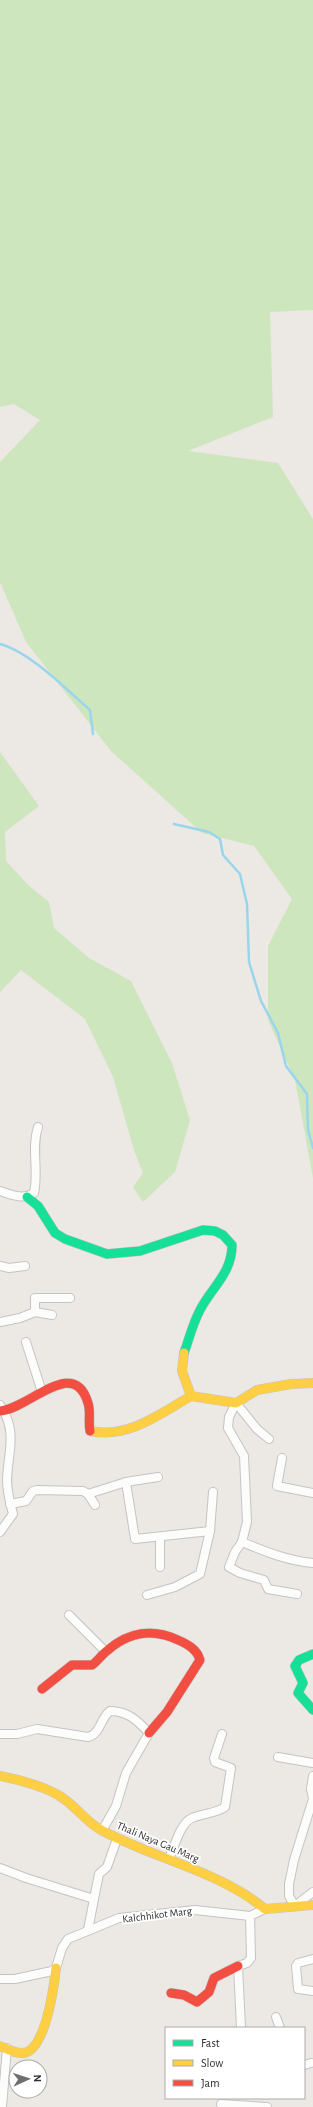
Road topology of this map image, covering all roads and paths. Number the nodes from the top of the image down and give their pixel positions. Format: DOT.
graph roads {
  1 [pos="38,1127"];
  2 [pos="0,1191"];
  3 [pos="27,1197"];
  4 [pos="0,1266"];
  5 [pos="25,1266"];
  6 [pos="70,1298"];
  7 [pos="36,1312"];
  8 [pos="52,1315"];
  9 [pos="0,1322"];
  10 [pos="26,1342"];
  11 [pos="313,1383"];
  12 [pos="42,1392"];
  13 [pos="191,1396"];
  14 [pos="236,1403"];
  15 [pos="1,1409"];
  16 [pos="269,1439"];
  17 [pos="282,1458"];
  18 [pos="158,1477"];
  19 [pos="126,1482"];
  20 [pos="213,1492"];
  21 [pos="313,1493"];
  22 [pos="88,1494"];
  23 [pos="10,1504"];
  24 [pos="94,1505"];
  25 [pos="210,1531"];
  26 [pos="0,1532"];
  27 [pos="160,1537"];
  28 [pos="242,1542"];
  29 [pos="313,1563"];
  30 [pos="160,1567"];
  31 [pos="297,1594"];
  32 [pos="147,1595"];
  33 [pos="69,1615"];
  34 [pos="106,1652"];
  35 [pos="313,1654"];
  36 [pos="42,1690"];
  37 [pos="313,1710"];
  38 [pos="149,1733"];
  39 [pos="0,1734"];
  40 [pos="222,1734"];
  41 [pos="278,1757"];
  42 [pos="313,1763"];
  43 [pos="0,1776"];
  44 [pos="313,1776"];
  45 [pos="102,1832"];
  46 [pos="117,1839"];
  47 [pos="169,1859"];
  48 [pos="0,1868"];
  49 [pos="313,1892"];
  50 [pos="94,1900"];
  51 [pos="313,1905"];
  52 [pos="295,1906"];
  53 [pos="265,1908"];
  54 [pos="250,1916"];
  55 [pos="88,1930"];
  56 [pos="313,1959"];
  57 [pos="238,1966"];
  58 [pos="56,1968"];
  59 [pos="0,1979"];
  60 [pos="313,1990"];
  61 [pos="171,1993"];
  62 [pos="276,2017"];
  63 [pos="241,2027"];
  64 [pos="280,2027"];
  65 [pos="4,2047"];
  66 [pos="253,2102"];
  67 [pos="221,2104"];
  68 [pos="2,2107"];
  69 [pos="267,2107"];
  1 -- 3 [label="street"];
  2 -- 3 [label="street"];
  3 -- 13 [label="street"];
  4 -- 5 [label="street"];
  6 -- 7 [label="street"];
  7 -- 8 [label="street"];
  7 -- 9 [label="street"];
  10 -- 12 [label="street"];
  11 -- 14 [label="street"];
  12 -- 13 [label="street"];
  12 -- 15 [label="street"];
  13 -- 14 [label="street"];
  14 -- 16 [label="street"];
  14 -- 28 [label="street"];
  15 -- 23 [label="street"];
  17 -- 21 [label="street"];
  18 -- 19 [label="street"];
  19 -- 22 [label="street"];
  19 -- 27 [label="street"];
  20 -- 25 [label="street"];
  22 -- 23 [label="street"];
  22 -- 24 [label="street"];
  23 -- 26 [label="street"];
  25 -- 27 [label="street"];
  25 -- 32 [label="street"];
  27 -- 30 [label="street"];
  28 -- 29 [label="street"];
  28 -- 31 [label="street"];
  33 -- 34 [label="street"];
  34 -- 36 [label="street"];
  34 -- 38 [label="street"];
  35 -- 37 [label="street"];
  38 -- 39 [label="street"];
  38 -- 45 [label="street"];
  40 -- 47 [label="street"];
  41 -- 42 [label="street"];
  43 -- 45 [label="street, Thali Naya Gau Marg"];
  44 -- 52 [label="street"];
  45 -- 46 [label="street, Thali Naya Gau Marg"];
  46 -- 47 [label="street, Thali Naya Gau Marg"];
  46 -- 50 [label="street"];
  47 -- 53 [label="street, Thali Naya Gau Marg"];
  48 -- 50 [label="street"];
  49 -- 52 [label="street"];
  50 -- 55 [label="street"];
  51 -- 52 [label="street"];
  52 -- 53 [label="street"];
  53 -- 54 [label="street"];
  54 -- 55 [label="street, Kalchhikot Marg"];
  54 -- 57 [label="street"];
  55 -- 58 [label="street, Kalchhikot Marg"];
  56 -- 60 [label="street"];
  57 -- 61 [label="street"];
  57 -- 63 [label="street"];
  58 -- 59 [label="street"];
  58 -- 65 [label="street"];
  62 -- 64 [label="street"];
  65 -- 68 [label="street"];
  66 -- 67 [label="street"];
  66 -- 69 [label="street"];
}
